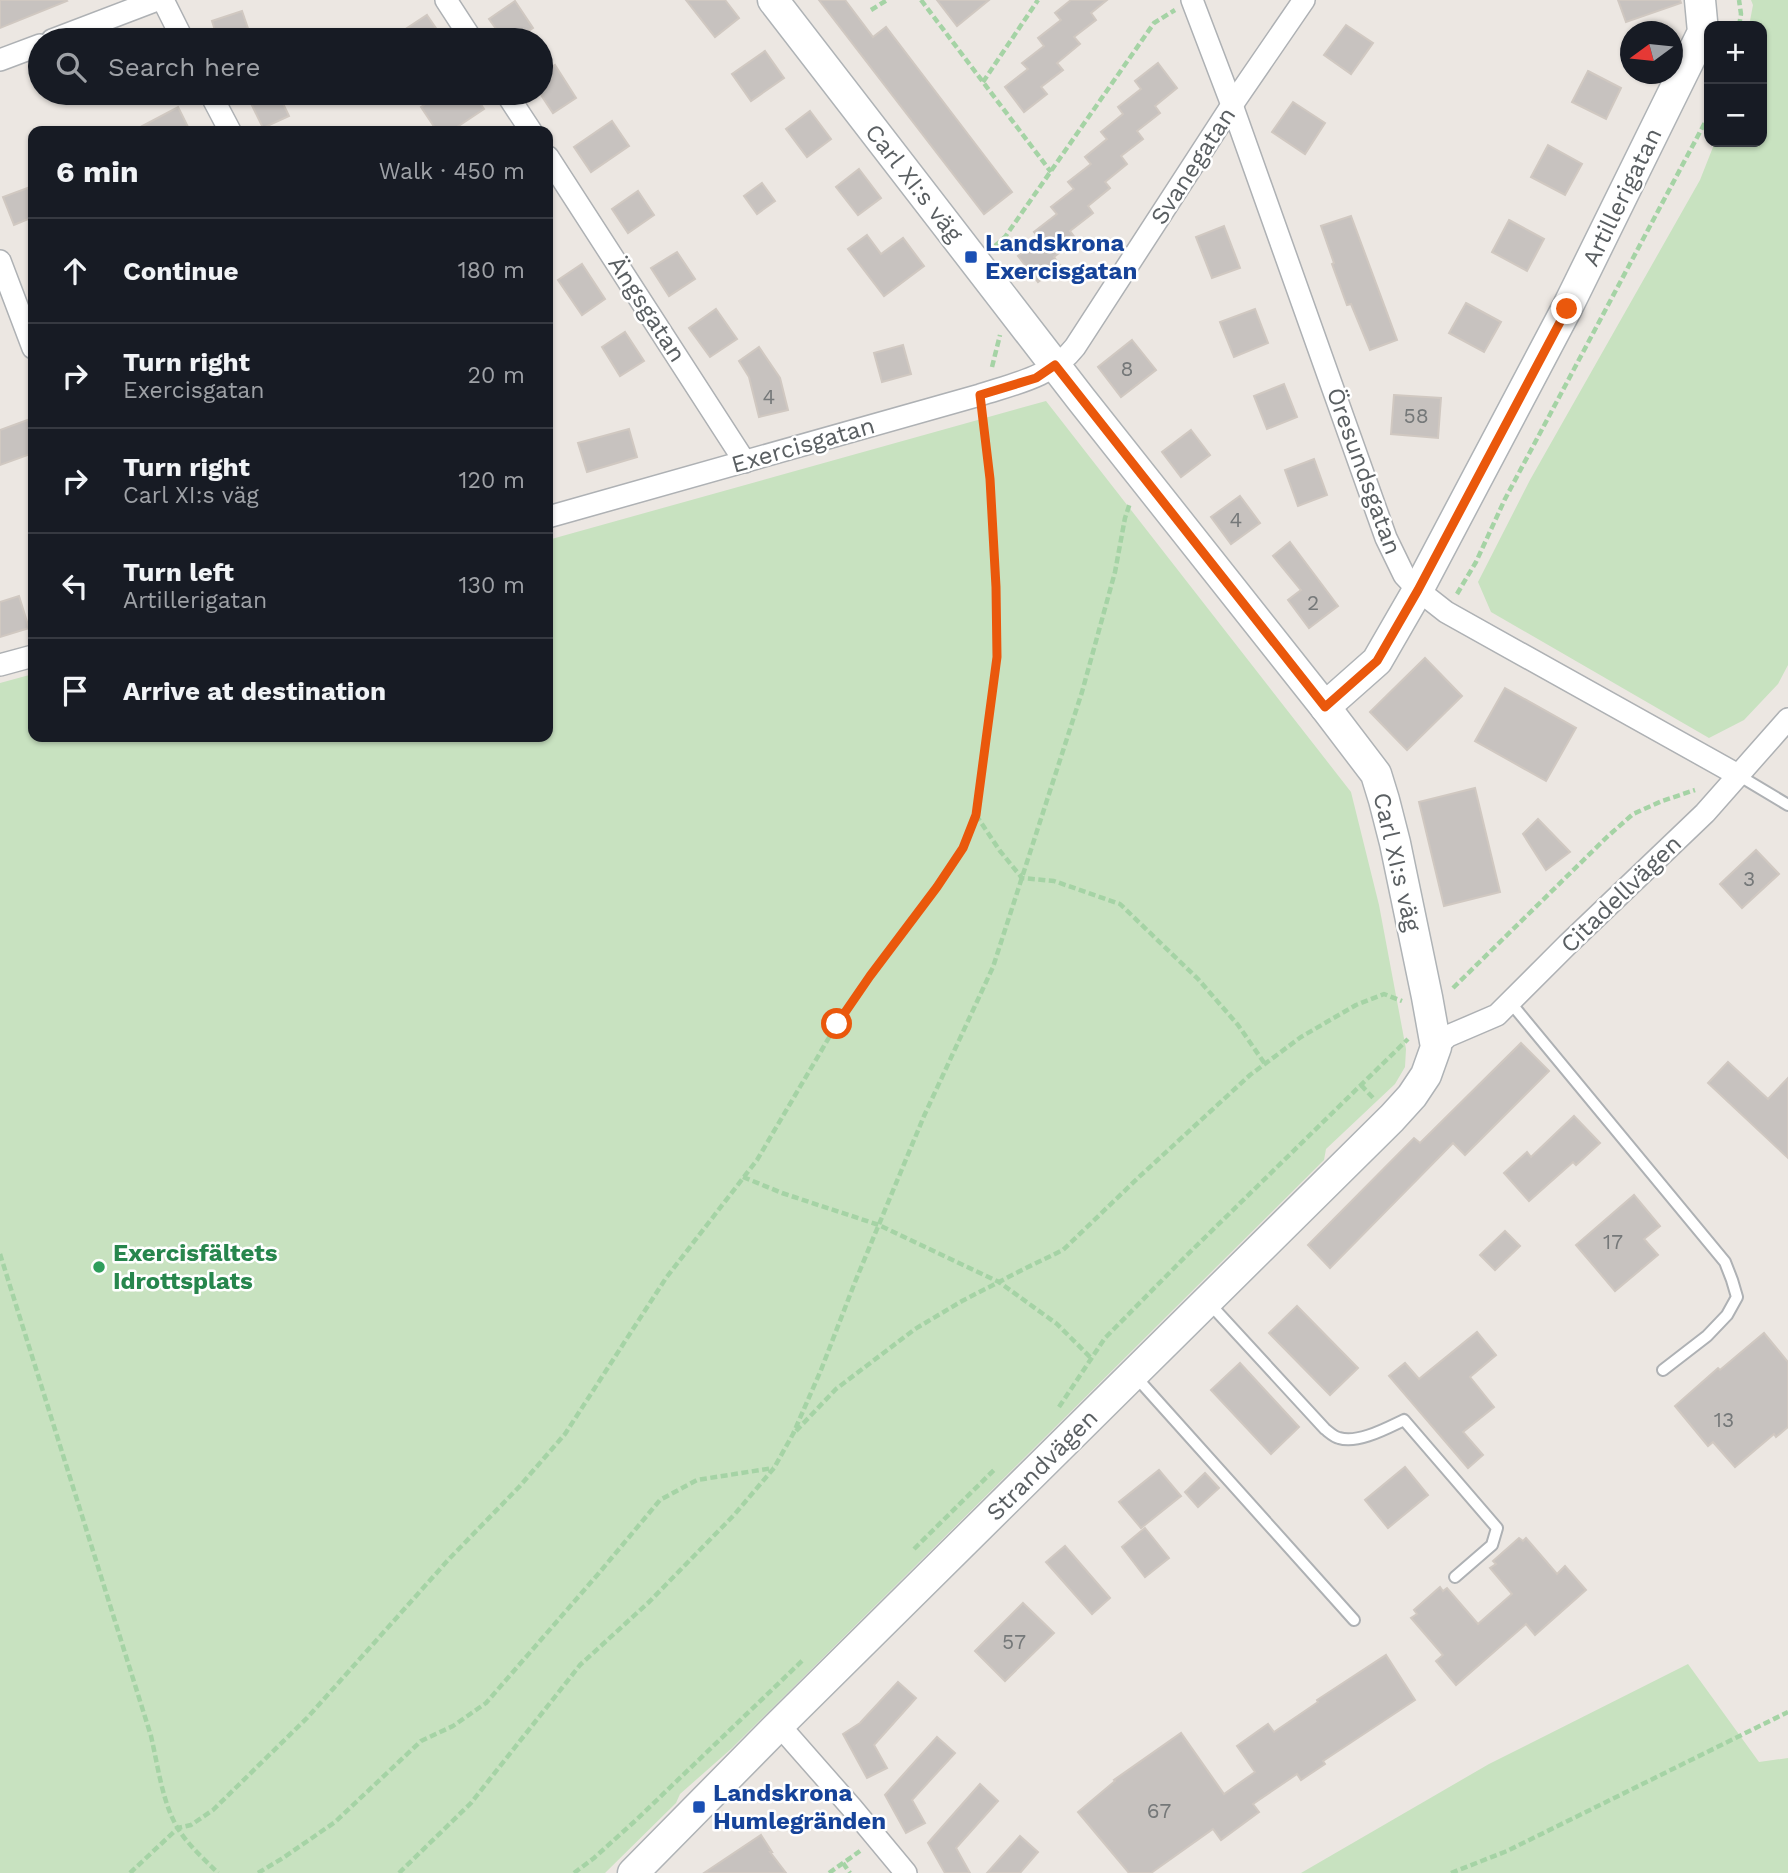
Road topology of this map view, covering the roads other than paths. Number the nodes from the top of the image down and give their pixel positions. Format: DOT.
graph roads {
  1 [pos="157,0"];
  2 [pos="163,0"];
  3 [pos="446,0"];
  4 [pos="773,0"];
  5 [pos="1192,0"];
  6 [pos="1304,0"];
  7 [pos="1700,0"];
  8 [pos="84,28"];
  9 [pos="177,28"];
  10 [pos="464,28"];
  11 [pos="28,50"];
  12 [pos="0,60"];
  13 [pos="216,105"];
  14 [pos="514,105"];
  15 [pos="1232,105"];
  16 [pos="227,126"];
  17 [pos="528,126"];
  18 [pos="553,165"];
  19 [pos="0,261"];
  20 [pos="28,335"];
  21 [pos="1055,365"];
  22 [pos="745,462"];
  23 [pos="553,516"];
  24 [pos="1418,590"];
  25 [pos="28,657"];
  26 [pos="0,665"];
  27 [pos="1325,707"];
  28 [pos="1788,719"];
  29 [pos="1738,775"];
  30 [pos="1788,805"];
  31 [pos="1510,1002"];
  32 [pos="1424,1041"];
  33 [pos="1207,1301"];
  34 [pos="1663,1370"];
  35 [pos="1134,1374"];
  36 [pos="1455,1577"];
  37 [pos="1354,1620"];
  38 [pos="779,1725"];
  39 [pos="633,1873"];
  40 [pos="906,1873"];
  1 -- 8 [label="street"];
  2 -- 9 [label="street"];
  3 -- 10 [label="street"];
  4 -- 21 [label="street, Carl XI:s väg"];
  5 -- 15 [label="street, Öresundsgatan"];
  6 -- 15 [label="street, Svanegatan"];
  7 -- 24 [label="street, Artillerigatan"];
  11 -- 12 [label="street"];
  13 -- 16 [label="street"];
  14 -- 17 [label="street"];
  15 -- 21 [label="street, Svanegatan"];
  15 -- 24 [label="street, Öresundsgatan"];
  18 -- 22 [label="street, Ängsgatan"];
  19 -- 20 [label="street"];
  21 -- 22 [label="street, Exercisgatan"];
  21 -- 27 [label="street, Carl XI:s väg"];
  22 -- 23 [label="street, Exercisgatan"];
  24 -- 27 [label="street, Artillerigatan"];
  24 -- 29 [label="street, Öresundsgatan"];
  25 -- 26 [label="street"];
  27 -- 32 [label="street, Carl XI:s väg"];
  28 -- 29 [label="street, Citadellvägen"];
  29 -- 30 [label="lane"];
  29 -- 31 [label="street, Citadellvägen"];
  31 -- 32 [label="street, Citadellvägen"];
  31 -- 34 [label="lane"];
  32 -- 33 [label="street, Strandvägen"];
  33 -- 35 [label="street, Strandvägen"];
  33 -- 36 [label="lane"];
  35 -- 37 [label="lane"];
  35 -- 38 [label="street, Strandvägen"];
  38 -- 39 [label="street, Strandvägen"];
  38 -- 40 [label="street"];
}
